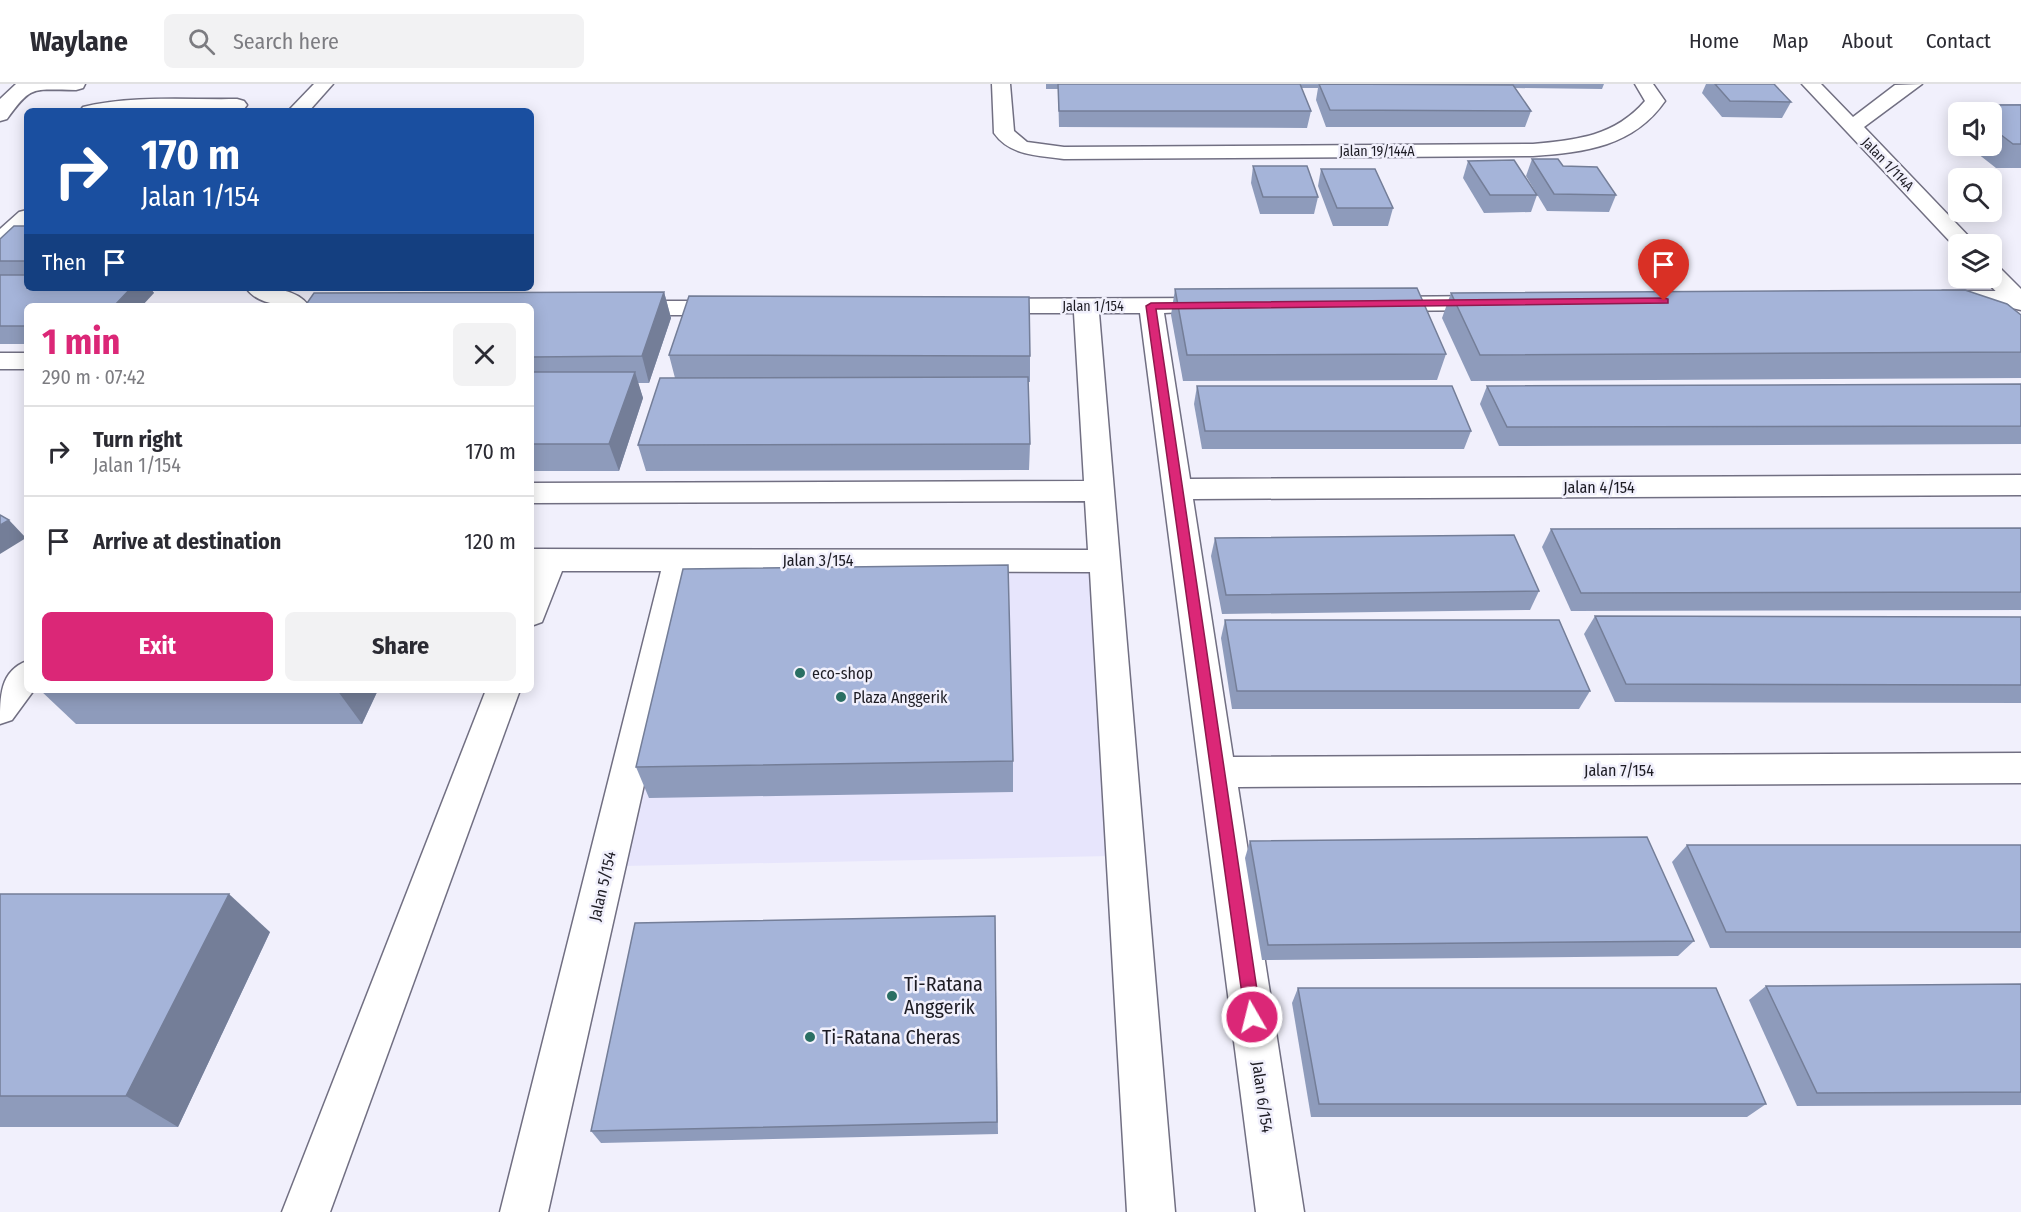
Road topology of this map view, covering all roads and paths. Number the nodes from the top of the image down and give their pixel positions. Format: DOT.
graph roads {
  1 [pos="28,84"];
  2 [pos="76,84"];
  3 [pos="324,84"];
  4 [pos="1001,84"];
  5 [pos="1644,84"];
  6 [pos="1811,84"];
  7 [pos="1913,84"];
  8 [pos="237,105"];
  9 [pos="115,108"];
  10 [pos="301,108"];
  11 [pos="1,111"];
  12 [pos="1852,127"];
  13 [pos="24,220"];
  14 [pos="1955,234"];
  15 [pos="0,242"];
  16 [pos="2002,284"];
  17 [pos="264,291"];
  18 [pos="1920,299"];
  19 [pos="2018,301"];
  20 [pos="1514,302"];
  21 [pos="290,303"];
  22 [pos="1360,304"];
  23 [pos="1086,305"];
  24 [pos="1244,305"];
  25 [pos="967,306"];
  26 [pos="1151,306"];
  27 [pos="534,308"];
  28 [pos="752,308"];
  29 [pos="0,361"];
  30 [pos="24,361"];
  31 [pos="2021,485"];
  32 [pos="1177,489"];
  33 [pos="1100,491"];
  34 [pos="534,493"];
  35 [pos="541,560"];
  36 [pos="679,560"];
  37 [pos="1105,561"];
  38 [pos="534,598"];
  39 [pos="24,678"];
  40 [pos="502,693"];
  41 [pos="0,710"];
  42 [pos="2021,768"];
  43 [pos="1217,772"];
  44 [pos="306,1212"];
  45 [pos="524,1212"];
  46 [pos="1151,1212"];
  47 [pos="1280,1212"];
  1 -- 2 [label="street"];
  1 -- 11 [label="street"];
  3 -- 10 [label="street"];
  4 -- 5 [label="street, Jalan 19/144A"];
  6 -- 12 [label="street, Jalan 1/114A"];
  7 -- 12 [label="street"];
  8 -- 9 [label="street"];
  12 -- 14 [label="street, Jalan 1/114A"];
  13 -- 15 [label="street"];
  16 -- 19 [label="street"];
  17 -- 21 [label="street"];
  18 -- 19 [label="street"];
  20 -- 22 [label="street"];
  23 -- 25 [label="street, Jalan 1/154"];
  23 -- 26 [label="street, Jalan 1/154"];
  23 -- 33 [label="street"];
  24 -- 26 [label="street, Jalan 1/154"];
  26 -- 32 [label="street, Jalan 6/154"];
  27 -- 28 [label="street"];
  29 -- 30 [label="street"];
  31 -- 32 [label="street, Jalan 4/154"];
  32 -- 43 [label="street, Jalan 6/154"];
  33 -- 34 [label="street"];
  33 -- 37 [label="street"];
  35 -- 36 [label="street, Jalan 3/154"];
  35 -- 38 [label="street"];
  36 -- 37 [label="street, Jalan 3/154"];
  36 -- 45 [label="street, Jalan 5/154"];
  37 -- 46 [label="street"];
  39 -- 41 [label="street"];
  40 -- 44 [label="street"];
  42 -- 43 [label="street, Jalan 7/154"];
  43 -- 47 [label="street, Jalan 6/154"];
}
